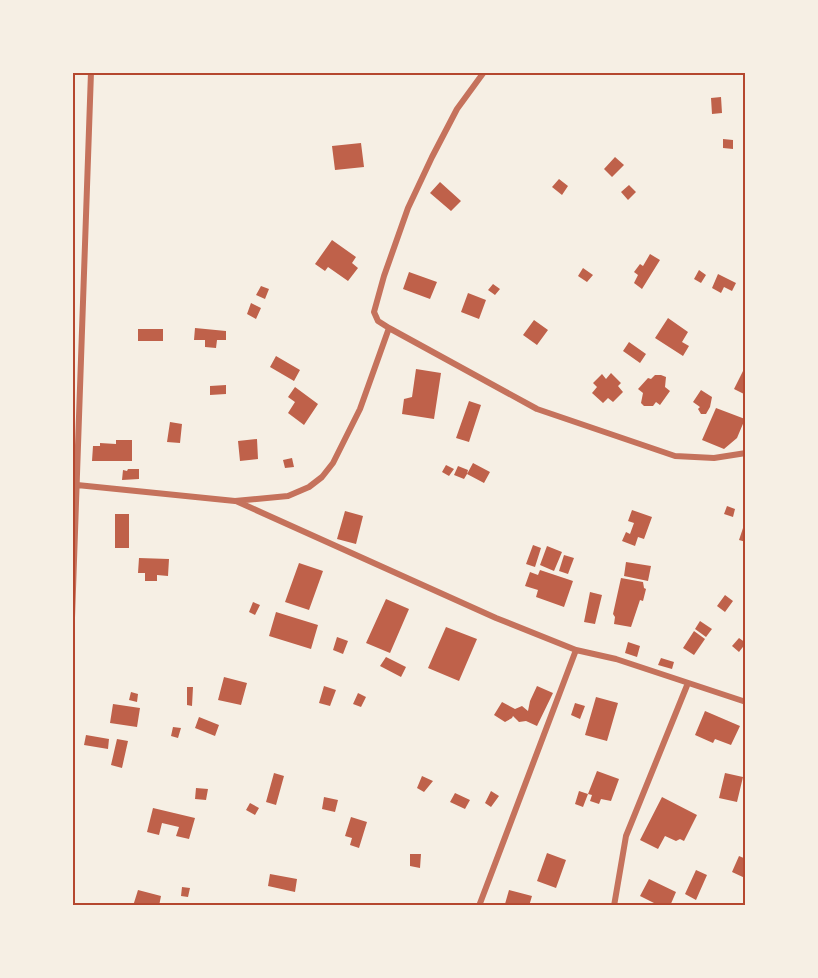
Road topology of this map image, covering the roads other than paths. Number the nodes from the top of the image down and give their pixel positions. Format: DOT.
graph roads {
  1 [pos="91,72"];
  2 [pos="484,72"];
  3 [pos="389,328"];
  4 [pos="746,453"];
  5 [pos="77,485"];
  6 [pos="235,501"];
  7 [pos="72,618"];
  8 [pos="576,650"];
  9 [pos="688,682"];
  10 [pos="746,702"];
  11 [pos="479,906"];
  12 [pos="614,906"];
  1 -- 5 [label="street"];
  2 -- 3 [label="street"];
  3 -- 4 [label="street"];
  3 -- 6 [label="street"];
  5 -- 6 [label="street"];
  5 -- 7 [label="street"];
  6 -- 8 [label="street"];
  8 -- 9 [label="street"];
  8 -- 11 [label="street"];
  9 -- 10 [label="street"];
  9 -- 12 [label="street"];
}
